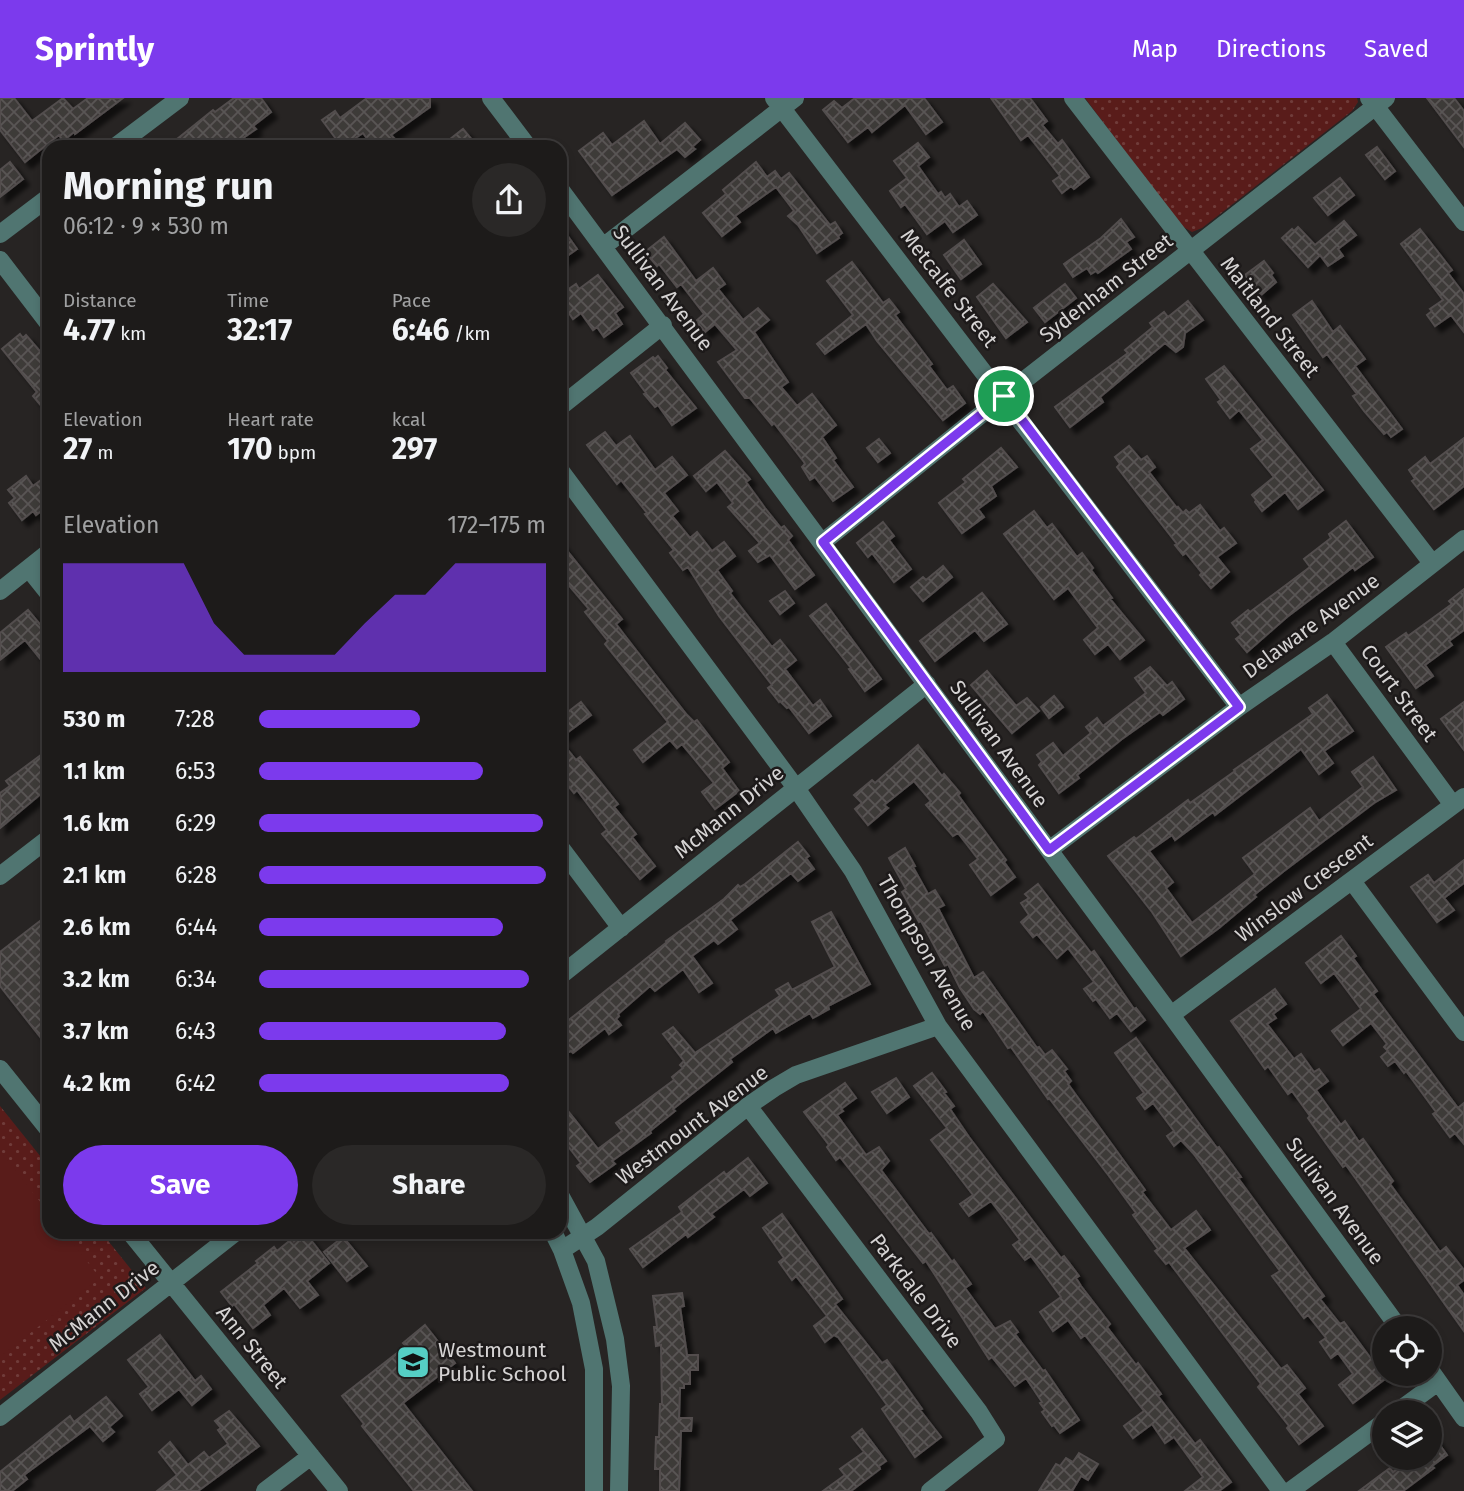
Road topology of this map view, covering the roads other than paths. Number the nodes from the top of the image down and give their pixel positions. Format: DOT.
graph roads {
  1 [pos="180,98"];
  2 [pos="491,98"];
  3 [pos="1073,98"];
  4 [pos="784,101"];
  5 [pos="1377,101"];
  6 [pos="124,140"];
  7 [pos="523,140"];
  8 [pos="567,198"];
  9 [pos="42,202"];
  10 [pos="1464,222"];
  11 [pos="0,234"];
  12 [pos="604,246"];
  13 [pos="1190,251"];
  14 [pos="0,260"];
  15 [pos="42,315"];
  16 [pos="663,325"];
  17 [pos="1004,396"];
  18 [pos="567,401"];
  19 [pos="567,479"];
  20 [pos="1464,539"];
  21 [pos="823,542"];
  22 [pos="42,559"];
  23 [pos="1432,563"];
  24 [pos="29,569"];
  25 [pos="42,585"];
  26 [pos="0,592"];
  27 [pos="1333,642"];
  28 [pos="927,684"];
  29 [pos="1239,707"];
  30 [pos="796,788"];
  31 [pos="1459,801"];
  32 [pos="42,843"];
  33 [pos="1049,850"];
  34 [pos="567,856"];
  35 [pos="0,876"];
  36 [pos="1352,880"];
  37 [pos="621,928"];
  38 [pos="567,970"];
  39 [pos="1171,1015"];
  40 [pos="938,1026"];
  41 [pos="1464,1032"];
  42 [pos="0,1069"];
  43 [pos="748,1106"];
  44 [pos="42,1121"];
  45 [pos="567,1207"];
  46 [pos="583,1236"];
  47 [pos="136,1239"];
  48 [pos="227,1239"];
  49 [pos="557,1239"];
  50 [pos="562,1250"];
  51 [pos="171,1283"];
  52 [pos="1390,1316"];
  53 [pos="1424,1386"];
  54 [pos="1441,1386"];
  55 [pos="1410,1400"];
  56 [pos="0,1417"];
  57 [pos="1464,1418"];
  58 [pos="1372,1431"];
  59 [pos="311,1456"];
  60 [pos="265,1491"];
  61 [pos="339,1491"];
  62 [pos="594,1491"];
  63 [pos="619,1491"];
  64 [pos="930,1491"];
  65 [pos="1281,1491"];
  66 [pos="1290,1491"];
  1 -- 6 [label="street"];
  2 -- 7 [label="street"];
  3 -- 13 [label="street, Maitland Street"];
  4 -- 12 [label="street"];
  4 -- 17 [label="street, Metcalfe Street"];
  5 -- 10 [label="street"];
  5 -- 13 [label="street, Sydenham Street"];
  8 -- 12 [label="street, Sullivan Avenue"];
  9 -- 11 [label="street"];
  12 -- 16 [label="street, Sullivan Avenue"];
  13 -- 17 [label="street, Sydenham Street"];
  13 -- 23 [label="street, Maitland Street"];
  14 -- 15 [label="street"];
  16 -- 18 [label="street"];
  16 -- 21 [label="street, Sullivan Avenue"];
  17 -- 21 [label="street, Sydenham Street"];
  17 -- 29 [label="street, Metcalfe Street"];
  19 -- 30 [label="street, Thompson Avenue"];
  20 -- 23 [label="street, Delaware Avenue"];
  21 -- 28 [label="street, Sullivan Avenue"];
  22 -- 24 [label="street"];
  23 -- 27 [label="street, Delaware Avenue"];
  24 -- 25 [label="street"];
  24 -- 26 [label="street"];
  27 -- 29 [label="street, Delaware Avenue"];
  27 -- 31 [label="street, Court Street"];
  28 -- 30 [label="street, McMann Drive"];
  28 -- 33 [label="street, Sullivan Avenue"];
  29 -- 33 [label="street, Delaware Avenue"];
  30 -- 37 [label="street, McMann Drive"];
  30 -- 40 [label="street, Thompson Avenue"];
  31 -- 36 [label="street, Winslow Crescent"];
  32 -- 35 [label="street"];
  33 -- 39 [label="street, Sullivan Avenue"];
  34 -- 37 [label="street"];
  36 -- 39 [label="street, Winslow Crescent"];
  36 -- 41 [label="street"];
  37 -- 38 [label="street, McMann Drive"];
  39 -- 52 [label="street, Sullivan Avenue"];
  40 -- 43 [label="street, Westmount Avenue"];
  40 -- 65 [label="street, Thompson Avenue"];
  42 -- 44 [label="street"];
  43 -- 46 [label="street, Westmount Avenue"];
  43 -- 64 [label="street, Parkdale Drive"];
  45 -- 46 [label="street"];
  46 -- 50 [label="street, Westmount Avenue"];
  46 -- 63 [label="street"];
  47 -- 51 [label="street, Ann Street"];
  48 -- 51 [label="street, McMann Drive"];
  49 -- 50 [label="street"];
  50 -- 62 [label="street"];
  51 -- 56 [label="street, McMann Drive"];
  51 -- 59 [label="street, Ann Street"];
  53 -- 55 [label="street"];
  54 -- 57 [label="street"];
  58 -- 66 [label="street"];
  59 -- 60 [label="street"];
  59 -- 61 [label="street, Ann Street"];
}
